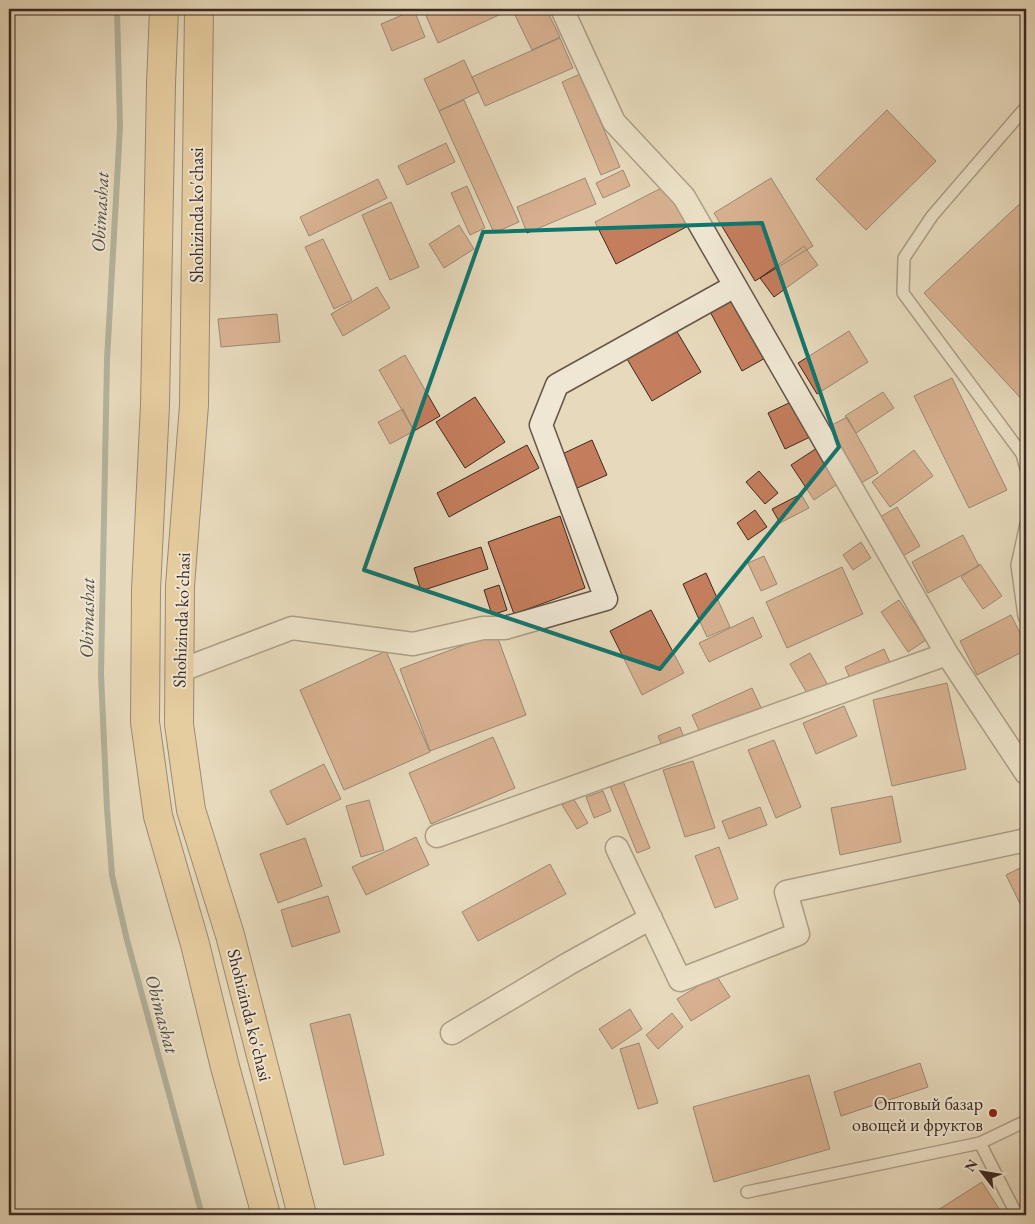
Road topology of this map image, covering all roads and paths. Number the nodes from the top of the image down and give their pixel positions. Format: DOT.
graph roads {
  1 [pos="164,9"];
  2 [pos="199,9"];
  3 [pos="562,9"];
  4 [pos="1026,107"];
  5 [pos="736,286"];
  6 [pos="1026,469"];
  7 [pos="1026,524"];
  8 [pos="1026,620"];
  9 [pos="947,654"];
  10 [pos="179,671"];
  11 [pos="1026,773"];
  12 [pos="437,836"];
  13 [pos="1026,840"];
  14 [pos="616,848"];
  15 [pos="651,918"];
  16 [pos="452,1033"];
  17 [pos="1026,1121"];
  18 [pos="980,1143"];
  19 [pos="747,1192"];
  20 [pos="266,1215"];
  21 [pos="302,1215"];
  22 [pos="1017,1215"];
  1 -- 20 [label="main road, Shohizinda ko'chasi"];
  2 -- 10 [label="main road, Shohizinda ko'chasi"];
  3 -- 5 [label="street"];
  4 -- 6 [label="lane"];
  5 -- 9 [label="street"];
  5 -- 10 [label="street"];
  7 -- 8 [label="lane"];
  9 -- 11 [label="street"];
  9 -- 12 [label="street"];
  10 -- 21 [label="main road, Shohizinda ko'chasi"];
  13 -- 15 [label="street"];
  14 -- 15 [label="street"];
  15 -- 16 [label="street"];
  17 -- 18 [label="lane"];
  18 -- 19 [label="lane"];
  18 -- 22 [label="lane"];
}
